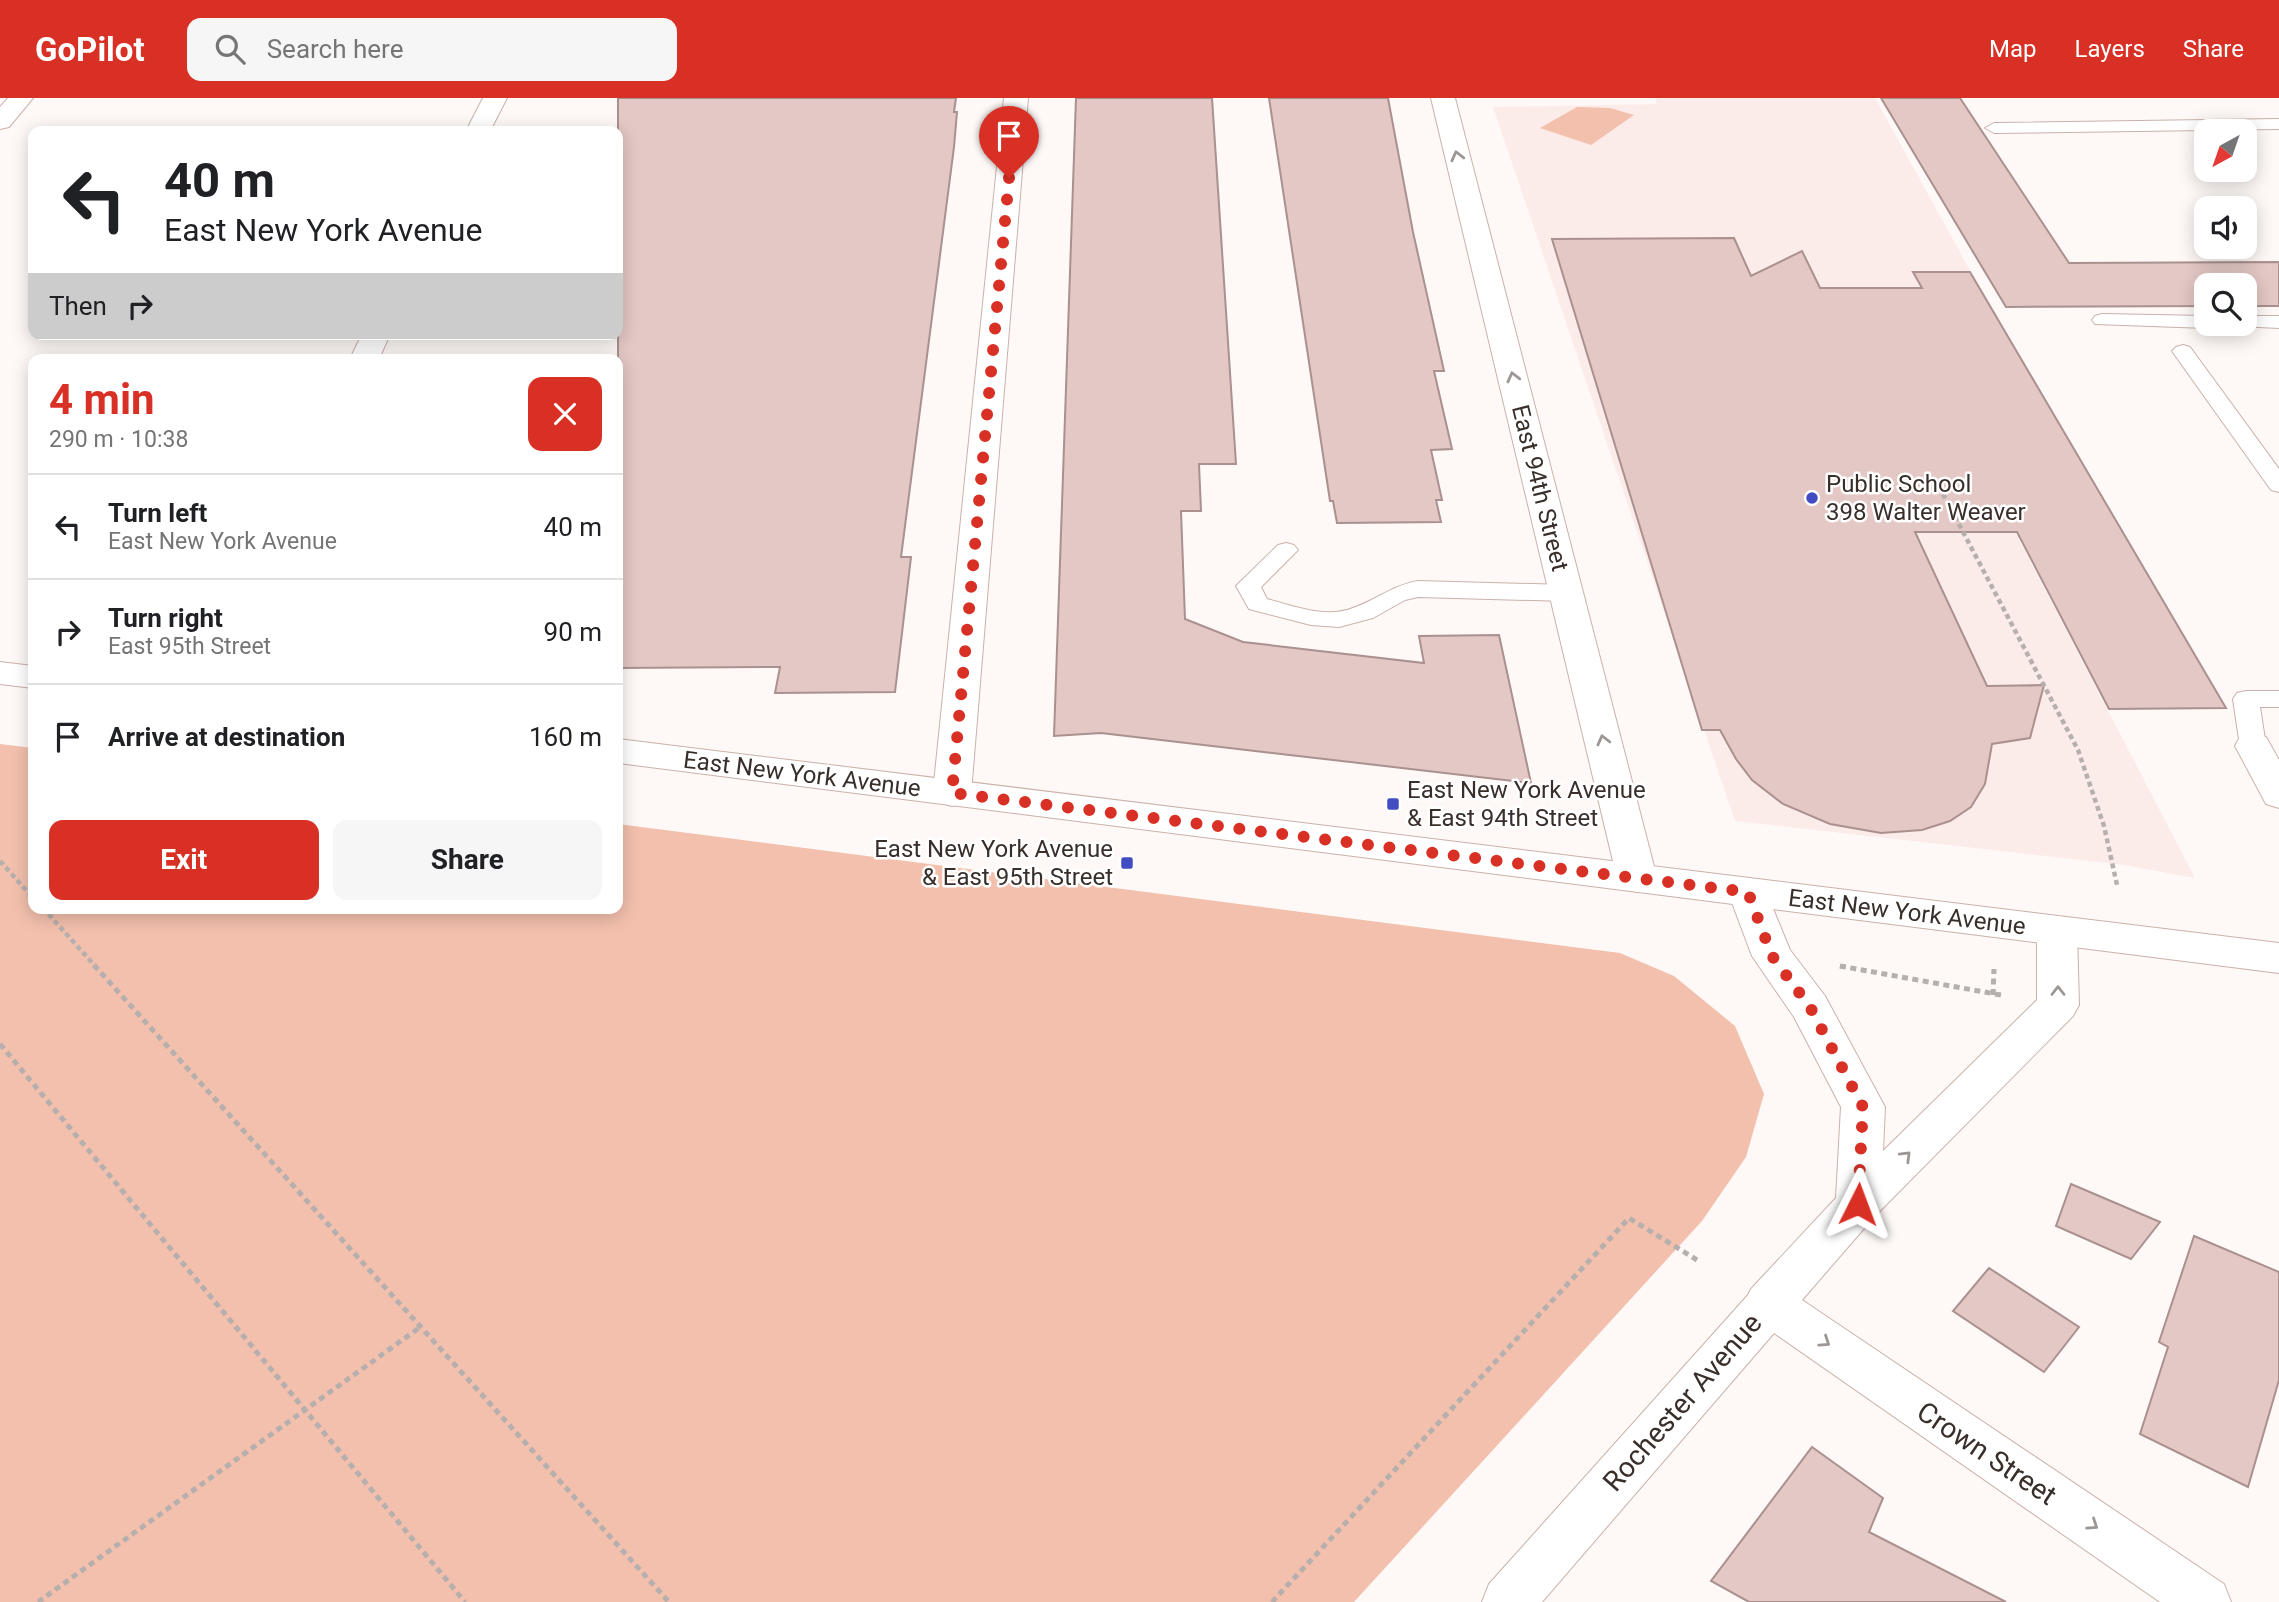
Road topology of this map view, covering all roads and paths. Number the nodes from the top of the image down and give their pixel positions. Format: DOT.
graph roads {
  1 [pos="21,98"];
  2 [pos="495,98"];
  3 [pos="1016,98"];
  4 [pos="1443,98"];
  5 [pos="0,122"];
  6 [pos="2279,124"];
  7 [pos="481,126"];
  8 [pos="1994,128"];
  9 [pos="2102,320"];
  10 [pos="2194,322"];
  11 [pos="2257,322"];
  12 [pos="2279,323"];
  13 [pos="2183,351"];
  14 [pos="2279,485"];
  15 [pos="1943,494"];
  16 [pos="1286,550"];
  17 [pos="1566,593"];
  18 [pos="0,673"];
  19 [pos="28,676"];
  20 [pos="2279,699"];
  21 [pos="2253,746"];
  22 [pos="623,752"];
  23 [pos="952,793"];
  24 [pos="2279,794"];
  25 [pos="0,861"];
  26 [pos="1637,878"];
  27 [pos="2117,884"];
  28 [pos="28,892"];
  29 [pos="1748,892"];
  30 [pos="48,914"];
  31 [pos="2057,931"];
  32 [pos="2279,958"];
  33 [pos="1828,964"];
  34 [pos="1994,969"];
  35 [pos="1995,993"];
  36 [pos="2004,996"];
  37 [pos="1986,1002"];
  38 [pos="0,1044"];
  39 [pos="1858,1204"];
  40 [pos="1697,1260"];
  41 [pos="1768,1303"];
  42 [pos="419,1328"];
  43 [pos="306,1410"];
  44 [pos="38,1602"];
  45 [pos="465,1602"];
  46 [pos="669,1602"];
  47 [pos="1272,1602"];
  48 [pos="1508,1602"];
  49 [pos="2205,1602"];
  1 -- 5 [label="street"];
  2 -- 7 [label="street"];
  3 -- 23 [label="street"];
  17 -- 4 [label="street, East 94th Street, one-way"];
  6 -- 8 [label="lane"];
  9 -- 10 [label="lane"];
  11 -- 12 [label="lane"];
  13 -- 14 [label="lane"];
  15 -- 27 [label="path"];
  16 -- 17 [label="lane"];
  26 -- 17 [label="street, East 94th Street, one-way"];
  18 -- 19 [label="street"];
  20 -- 21 [label="lane"];
  21 -- 24 [label="street"];
  22 -- 23 [label="street, East New York Avenue"];
  23 -- 26 [label="street, East New York Avenue"];
  25 -- 28 [label="path"];
  26 -- 29 [label="street, East New York Avenue"];
  29 -- 31 [label="street, East New York Avenue"];
  29 -- 39 [label="street"];
  30 -- 42 [label="path"];
  31 -- 32 [label="street, East New York Avenue"];
  39 -- 31 [label="street, Rochester Avenue, one-way"];
  33 -- 35 [label="path"];
  34 -- 35 [label="path"];
  35 -- 36 [label="path"];
  35 -- 37 [label="path"];
  38 -- 43 [label="path"];
  39 -- 41 [label="street, Rochester Avenue"];
  40 -- 47 [label="path"];
  41 -- 48 [label="street, Rochester Avenue"];
  41 -- 49 [label="street, Crown Street, one-way"];
  42 -- 43 [label="path"];
  42 -- 46 [label="path"];
  43 -- 44 [label="path"];
  43 -- 45 [label="path"];
}
